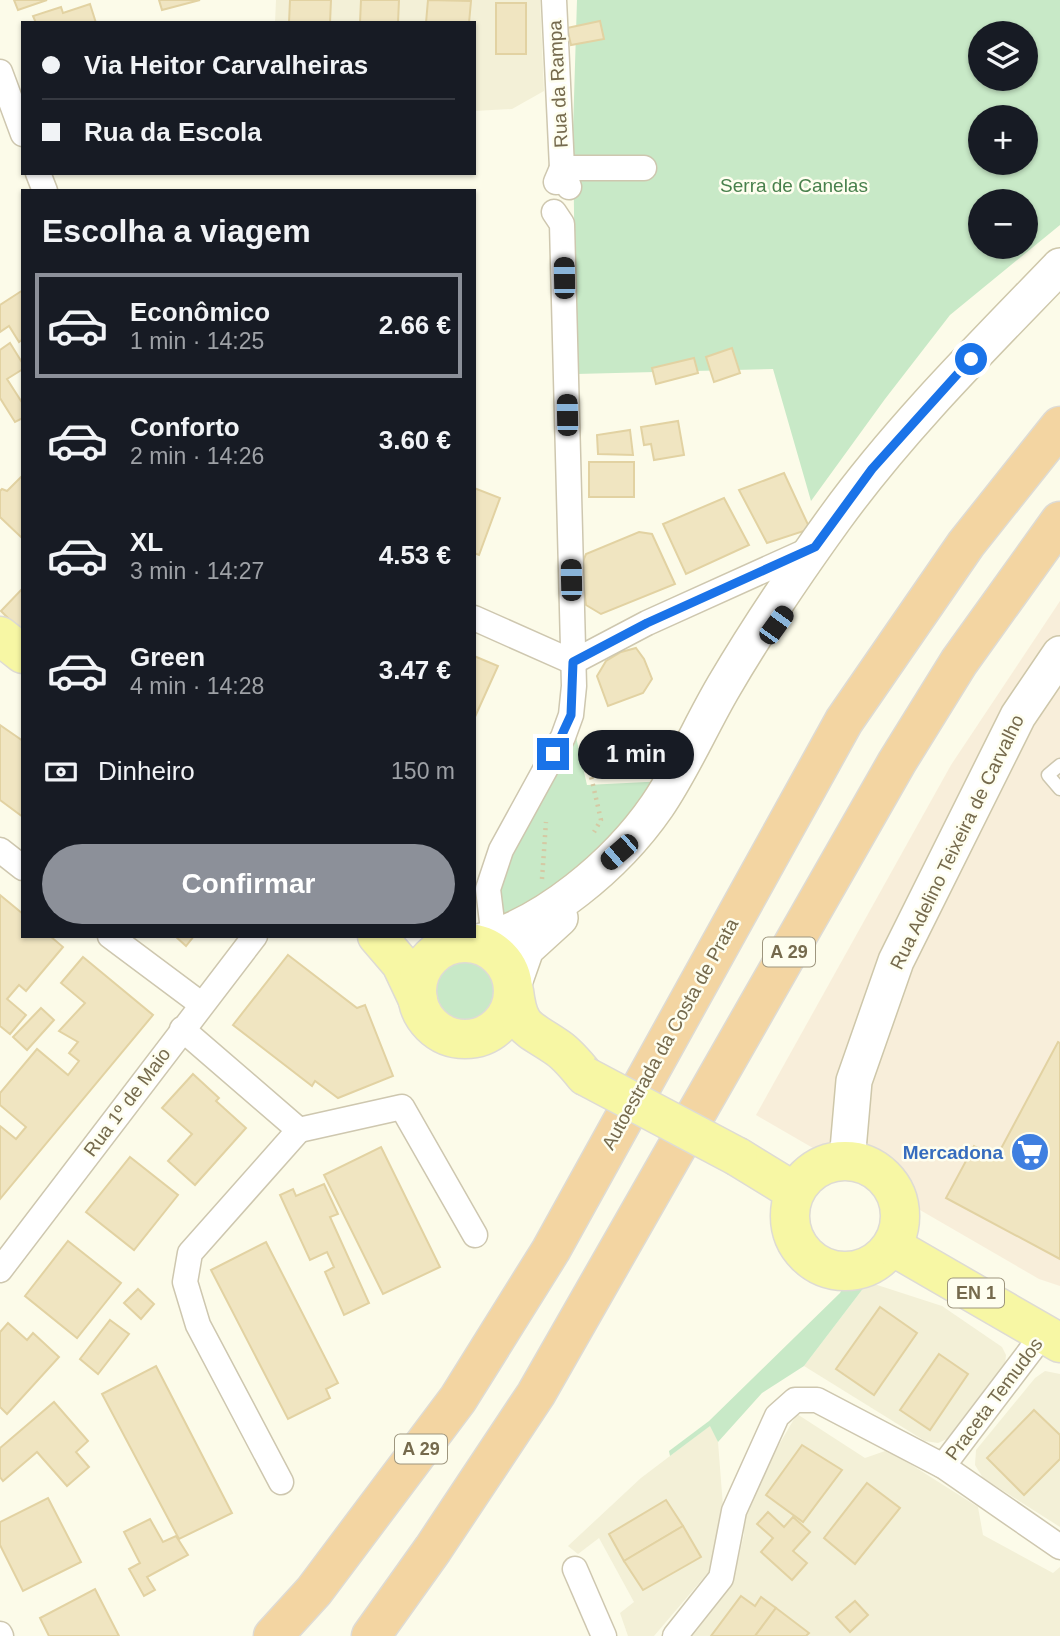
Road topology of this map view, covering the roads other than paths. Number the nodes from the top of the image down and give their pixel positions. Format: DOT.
graph roads {
  1 [pos="554,0"];
  2 [pos="0,72"];
  3 [pos="21,129"];
  4 [pos="644,168"];
  5 [pos="562,199"];
  6 [pos="1060,266"];
  7 [pos="936,396"];
  8 [pos="1060,426"];
  9 [pos="1060,521"];
  10 [pos="815,547"];
  11 [pos="476,619"];
  12 [pos="0,636"];
  13 [pos="21,652"];
  14 [pos="1060,654"];
  15 [pos="573,662"];
  16 [pos="1060,765"];
  17 [pos="1060,789"];
  18 [pos="0,850"];
  19 [pos="501,850"];
  20 [pos="21,866"];
  21 [pos="476,886"];
  22 [pos="113,938"];
  23 [pos="253,938"];
  24 [pos="379,938"];
  25 [pos="412,938"];
  26 [pos="481,956"];
  27 [pos="418,1000"];
  28 [pos="201,1004"];
  29 [pos="182,1029"];
  30 [pos="480,1036"];
  31 [pos="585,1076"];
  32 [pos="299,1130"];
  33 [pos="847,1161"];
  34 [pos="795,1192"];
  35 [pos="475,1235"];
  36 [pos="892,1246"];
  37 [pos="0,1270"];
  38 [pos="1052,1338"];
  39 [pos="943,1466"];
  40 [pos="281,1482"];
  41 [pos="1060,1546"];
  42 [pos="575,1569"];
  43 [pos="273,1636"];
  44 [pos="371,1636"];
  45 [pos="604,1636"];
  46 [pos="676,1636"];
  1 -- 5 [label="street, Rua da Rampa"];
  2 -- 3 [label="street"];
  4 -- 5 [label="street, Rua da Rampa"];
  5 -- 15 [label="street, Rua da Rampa"];
  6 -- 7 [label="main road"];
  7 -- 10 [label="main road"];
  7 -- 26 [label="main road"];
  8 -- 43 [label="highway, Autoestrada da Costa de Prata / A 29"];
  9 -- 44 [label="highway, A 29"];
  10 -- 15 [label="street"];
  10 -- 26 [label="main road"];
  11 -- 15 [label="street"];
  12 -- 13 [label="main road"];
  14 -- 33 [label="main road, Rua Adelino Teixeira de Carvalho"];
  15 -- 19 [label="street, Rua da Rampa"];
  16 -- 17 [label="lane"];
  18 -- 20 [label="street"];
  19 -- 21 [label="street"];
  19 -- 26 [label="street"];
  22 -- 28 [label="street"];
  23 -- 28 [label="street, Rua 1º de Maio"];
  24 -- 27 [label="main road"];
  25 -- 26 [label="main road"];
  26 -- 27 [label="main road"];
  26 -- 30 [label="main road"];
  26 -- 31 [label="main road"];
  27 -- 30 [label="main road"];
  28 -- 29 [label="street, Rua 1º de Maio"];
  29 -- 32 [label="street"];
  29 -- 37 [label="street, Rua 1º de Maio"];
  30 -- 31 [label="main road"];
  31 -- 34 [label="main road, bridge"];
  32 -- 35 [label="street"];
  32 -- 40 [label="street"];
  33 -- 34 [label="main road"];
  33 -- 36 [label="main road"];
  34 -- 36 [label="main road"];
  36 -- 38 [label="main road, EN 1"];
  38 -- 39 [label="street, Praceta Temudos"];
  39 -- 41 [label="street, Praceta Temudos"];
  39 -- 46 [label="street, Praceta Temudos"];
  42 -- 45 [label="street"];
}
